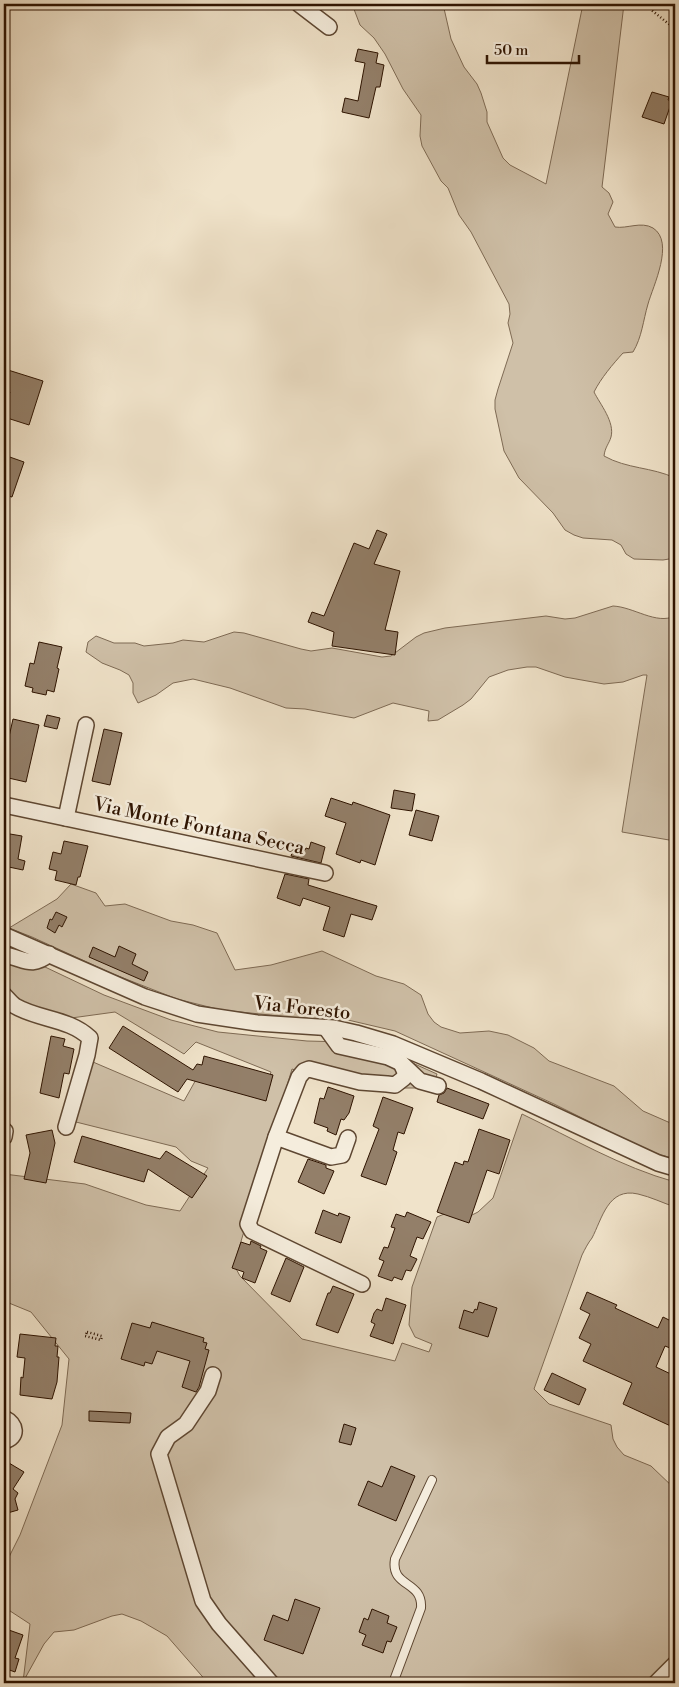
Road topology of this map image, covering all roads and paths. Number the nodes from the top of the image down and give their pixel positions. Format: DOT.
graph roads {
  1 [pos="299,4"];
  2 [pos="644,4"];
  3 [pos="328,27"];
  4 [pos="675,29"];
  5 [pos="86,725"];
  6 [pos="4,805"];
  7 [pos="66,818"];
  8 [pos="325,873"];
  9 [pos="4,935"];
  10 [pos="49,954"];
  11 [pos="4,955"];
  12 [pos="4,995"];
  13 [pos="326,1028"];
  14 [pos="401,1063"];
  15 [pos="438,1086"];
  16 [pos="66,1127"];
  17 [pos="276,1138"];
  18 [pos="348,1138"];
  19 [pos="675,1168"];
  20 [pos="362,1284"];
  21 [pos="101,1340"];
  22 [pos="213,1375"];
  23 [pos="4,1418"];
  24 [pos="4,1441"];
  25 [pos="432,1480"];
  26 [pos="675,1664"];
  27 [pos="270,1683"];
  28 [pos="393,1683"];
  29 [pos="656,1683"];
  1 -- 3 [label="street"];
  2 -- 4 [label="path"];
  5 -- 7 [label="street, Via Monte Fontana Secca"];
  6 -- 7 [label="street, Via Monte Fontana Secca"];
  7 -- 8 [label="street, Via Monte Fontana Secca"];
  9 -- 10 [label="street, Via Foresto"];
  10 -- 11 [label="street"];
  10 -- 13 [label="street, Via Foresto"];
  12 -- 16 [label="street"];
  13 -- 14 [label="street"];
  13 -- 19 [label="street, Via Foresto"];
  14 -- 15 [label="street"];
  14 -- 17 [label="street"];
  17 -- 18 [label="street"];
  17 -- 20 [label="street"];
  21 -- 21 [label="path"];
  22 -- 27 [label="street"];
  23 -- 24 [label="street"];
  25 -- 28 [label="lane"];
  26 -- 29 [label="street"];
}
